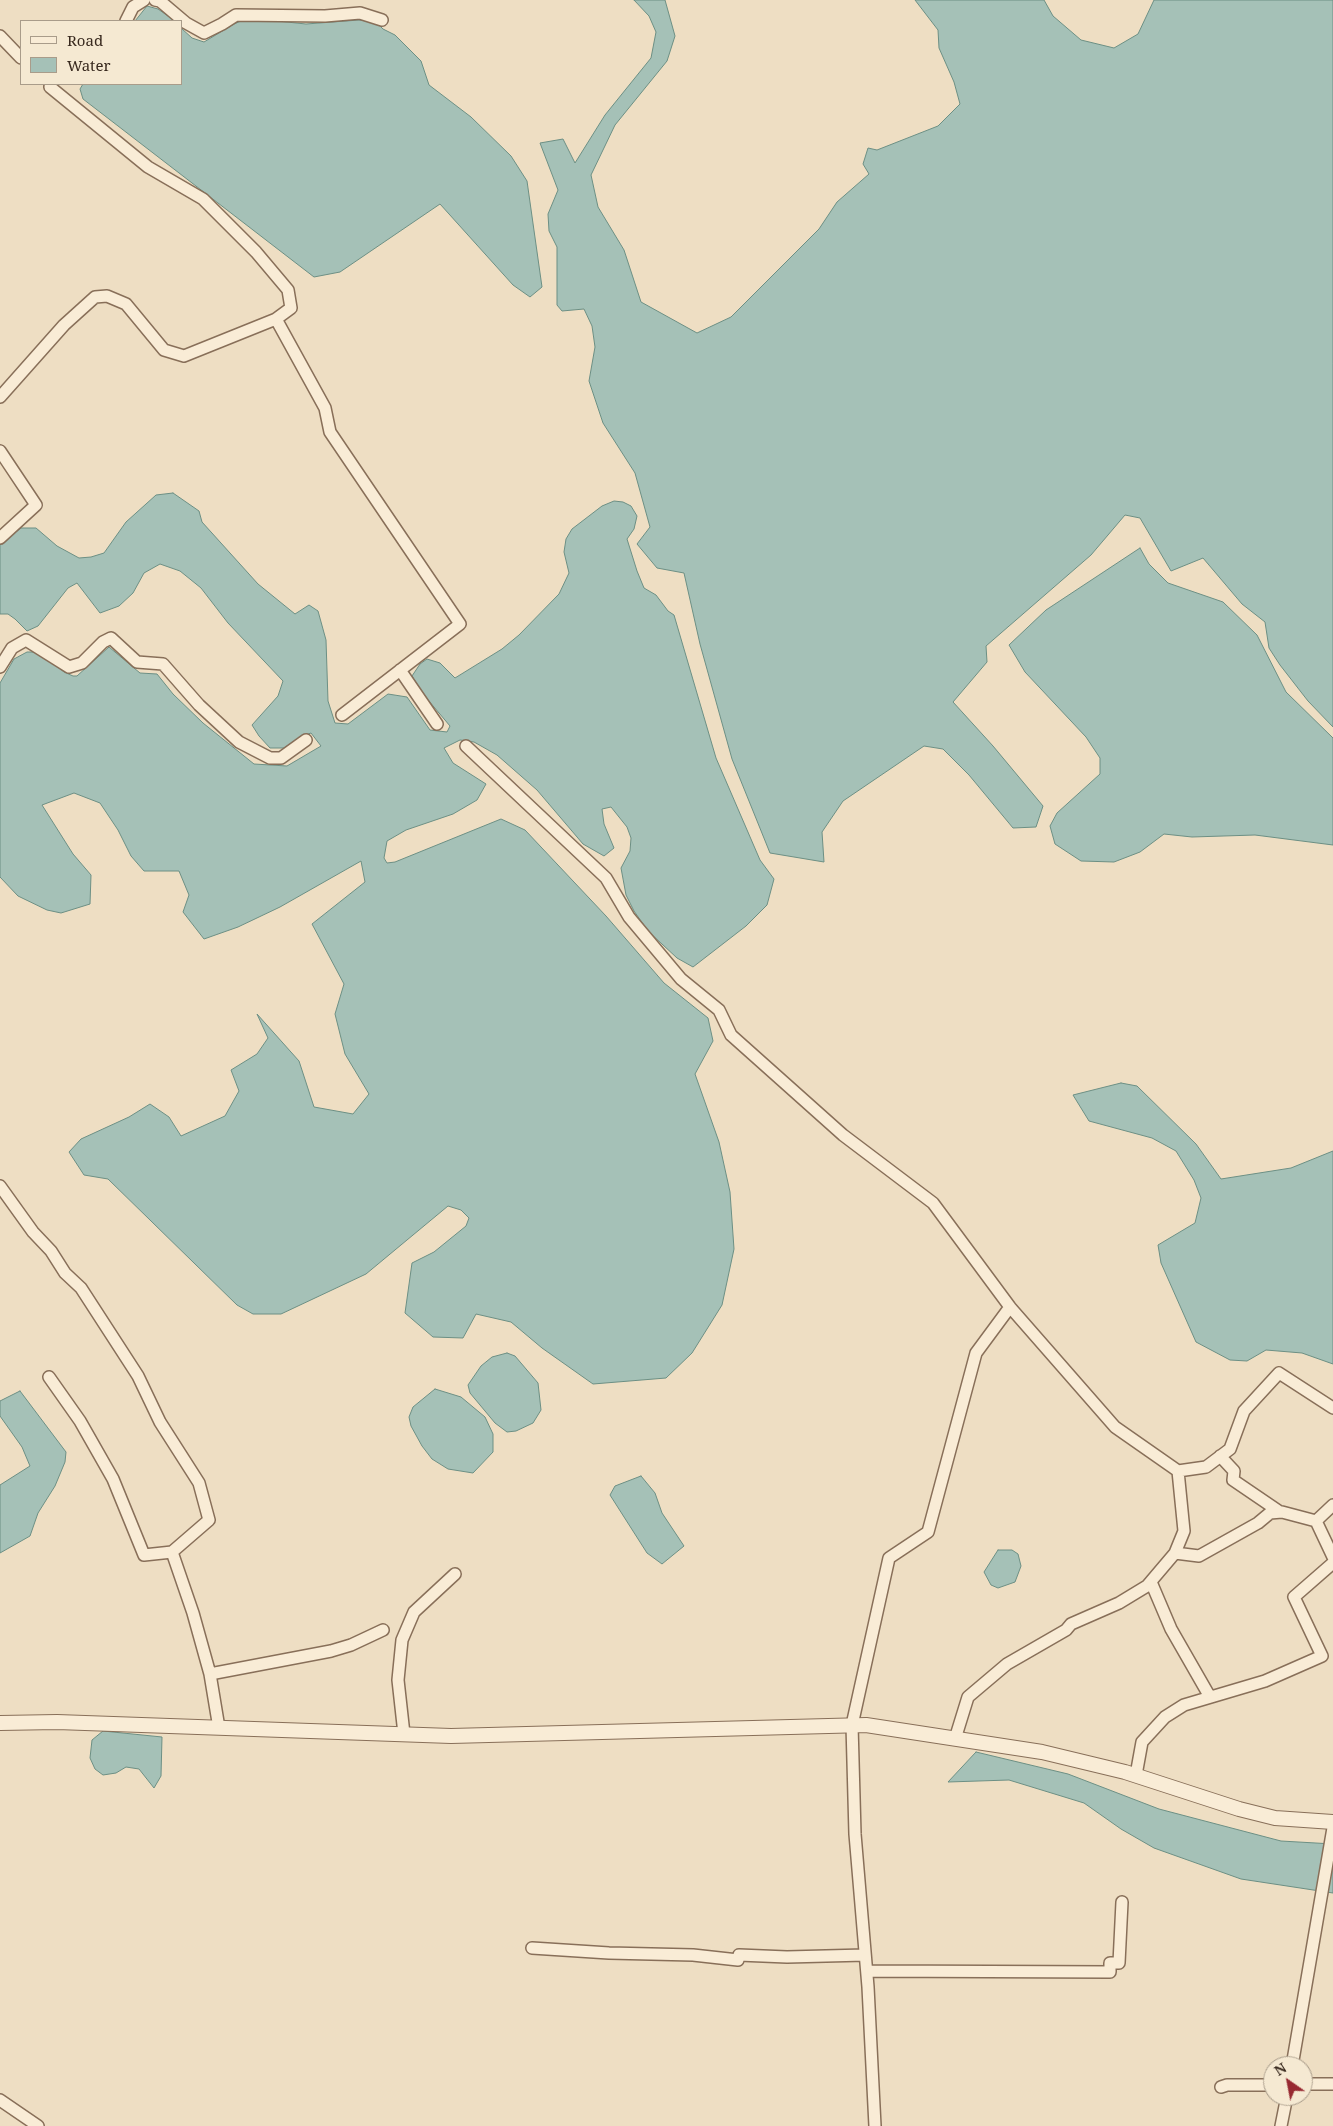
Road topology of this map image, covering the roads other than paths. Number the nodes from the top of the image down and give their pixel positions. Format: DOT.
graph roads {
  1 [pos="144,0"];
  2 [pos="155,0"];
  3 [pos="126,20"];
  4 [pos="382,20"];
  5 [pos="0,36"];
  6 [pos="20,57"];
  7 [pos="50,85"];
  8 [pos="276,319"];
  9 [pos="0,397"];
  10 [pos="0,450"];
  11 [pos="0,538"];
  12 [pos="0,667"];
  13 [pos="400,670"];
  14 [pos="342,715"];
  15 [pos="438,724"];
  16 [pos="306,740"];
  17 [pos="466,746"];
  18 [pos="0,1186"];
  19 [pos="1010,1307"];
  20 [pos="49,1376"];
  21 [pos="1333,1408"];
  22 [pos="1220,1456"];
  23 [pos="1178,1471"];
  24 [pos="1333,1505"];
  25 [pos="1280,1512"];
  26 [pos="1316,1521"];
  27 [pos="172,1552"];
  28 [pos="1175,1553"];
  29 [pos="1333,1557"];
  30 [pos="1333,1563"];
  31 [pos="455,1574"];
  32 [pos="1150,1582"];
  33 [pos="383,1630"];
  34 [pos="1333,1651"];
  35 [pos="1322,1656"];
  36 [pos="210,1674"];
  37 [pos="1210,1697"];
  38 [pos="0,1723"];
  39 [pos="852,1725"];
  40 [pos="219,1728"];
  41 [pos="404,1734"];
  42 [pos="955,1739"];
  43 [pos="1136,1775"];
  44 [pos="1333,1822"];
  45 [pos="1333,1828"];
  46 [pos="1122,1902"];
  47 [pos="532,1948"];
  48 [pos="865,1955"];
  49 [pos="867,1971"];
  50 [pos="1294,2056"];
  51 [pos="1313,2084"];
  52 [pos="1333,2084"];
  53 [pos="1263,2085"];
  54 [pos="1221,2087"];
  55 [pos="0,2100"];
  56 [pos="1285,2106"];
  57 [pos="38,2126"];
  58 [pos="874,2126"];
  59 [pos="1281,2126"];
  1 -- 3 [label="street"];
  2 -- 4 [label="street"];
  5 -- 6 [label="street"];
  7 -- 8 [label="street"];
  8 -- 9 [label="street"];
  8 -- 13 [label="street"];
  10 -- 11 [label="street"];
  12 -- 16 [label="street"];
  13 -- 14 [label="street"];
  13 -- 15 [label="street"];
  17 -- 19 [label="street"];
  18 -- 27 [label="street"];
  19 -- 23 [label="street"];
  19 -- 39 [label="street"];
  20 -- 27 [label="street"];
  21 -- 22 [label="street"];
  22 -- 23 [label="street"];
  22 -- 25 [label="street"];
  23 -- 28 [label="street"];
  24 -- 26 [label="street"];
  25 -- 26 [label="street"];
  25 -- 28 [label="street"];
  26 -- 29 [label="street"];
  27 -- 36 [label="street"];
  28 -- 32 [label="street"];
  30 -- 35 [label="street"];
  31 -- 41 [label="street"];
  32 -- 37 [label="street"];
  32 -- 42 [label="street"];
  33 -- 36 [label="street"];
  34 -- 35 [label="street"];
  35 -- 37 [label="street"];
  36 -- 40 [label="street"];
  37 -- 43 [label="street"];
  38 -- 40 [label="street"];
  39 -- 41 [label="street"];
  39 -- 42 [label="street"];
  39 -- 48 [label="street"];
  40 -- 41 [label="street"];
  42 -- 43 [label="street"];
  43 -- 44 [label="street"];
  45 -- 50 [label="street"];
  46 -- 49 [label="street"];
  47 -- 48 [label="street"];
  48 -- 49 [label="street"];
  49 -- 58 [label="street"];
  51 -- 52 [label="street"];
  53 -- 54 [label="street"];
  55 -- 57 [label="street"];
  56 -- 59 [label="street"];
}
